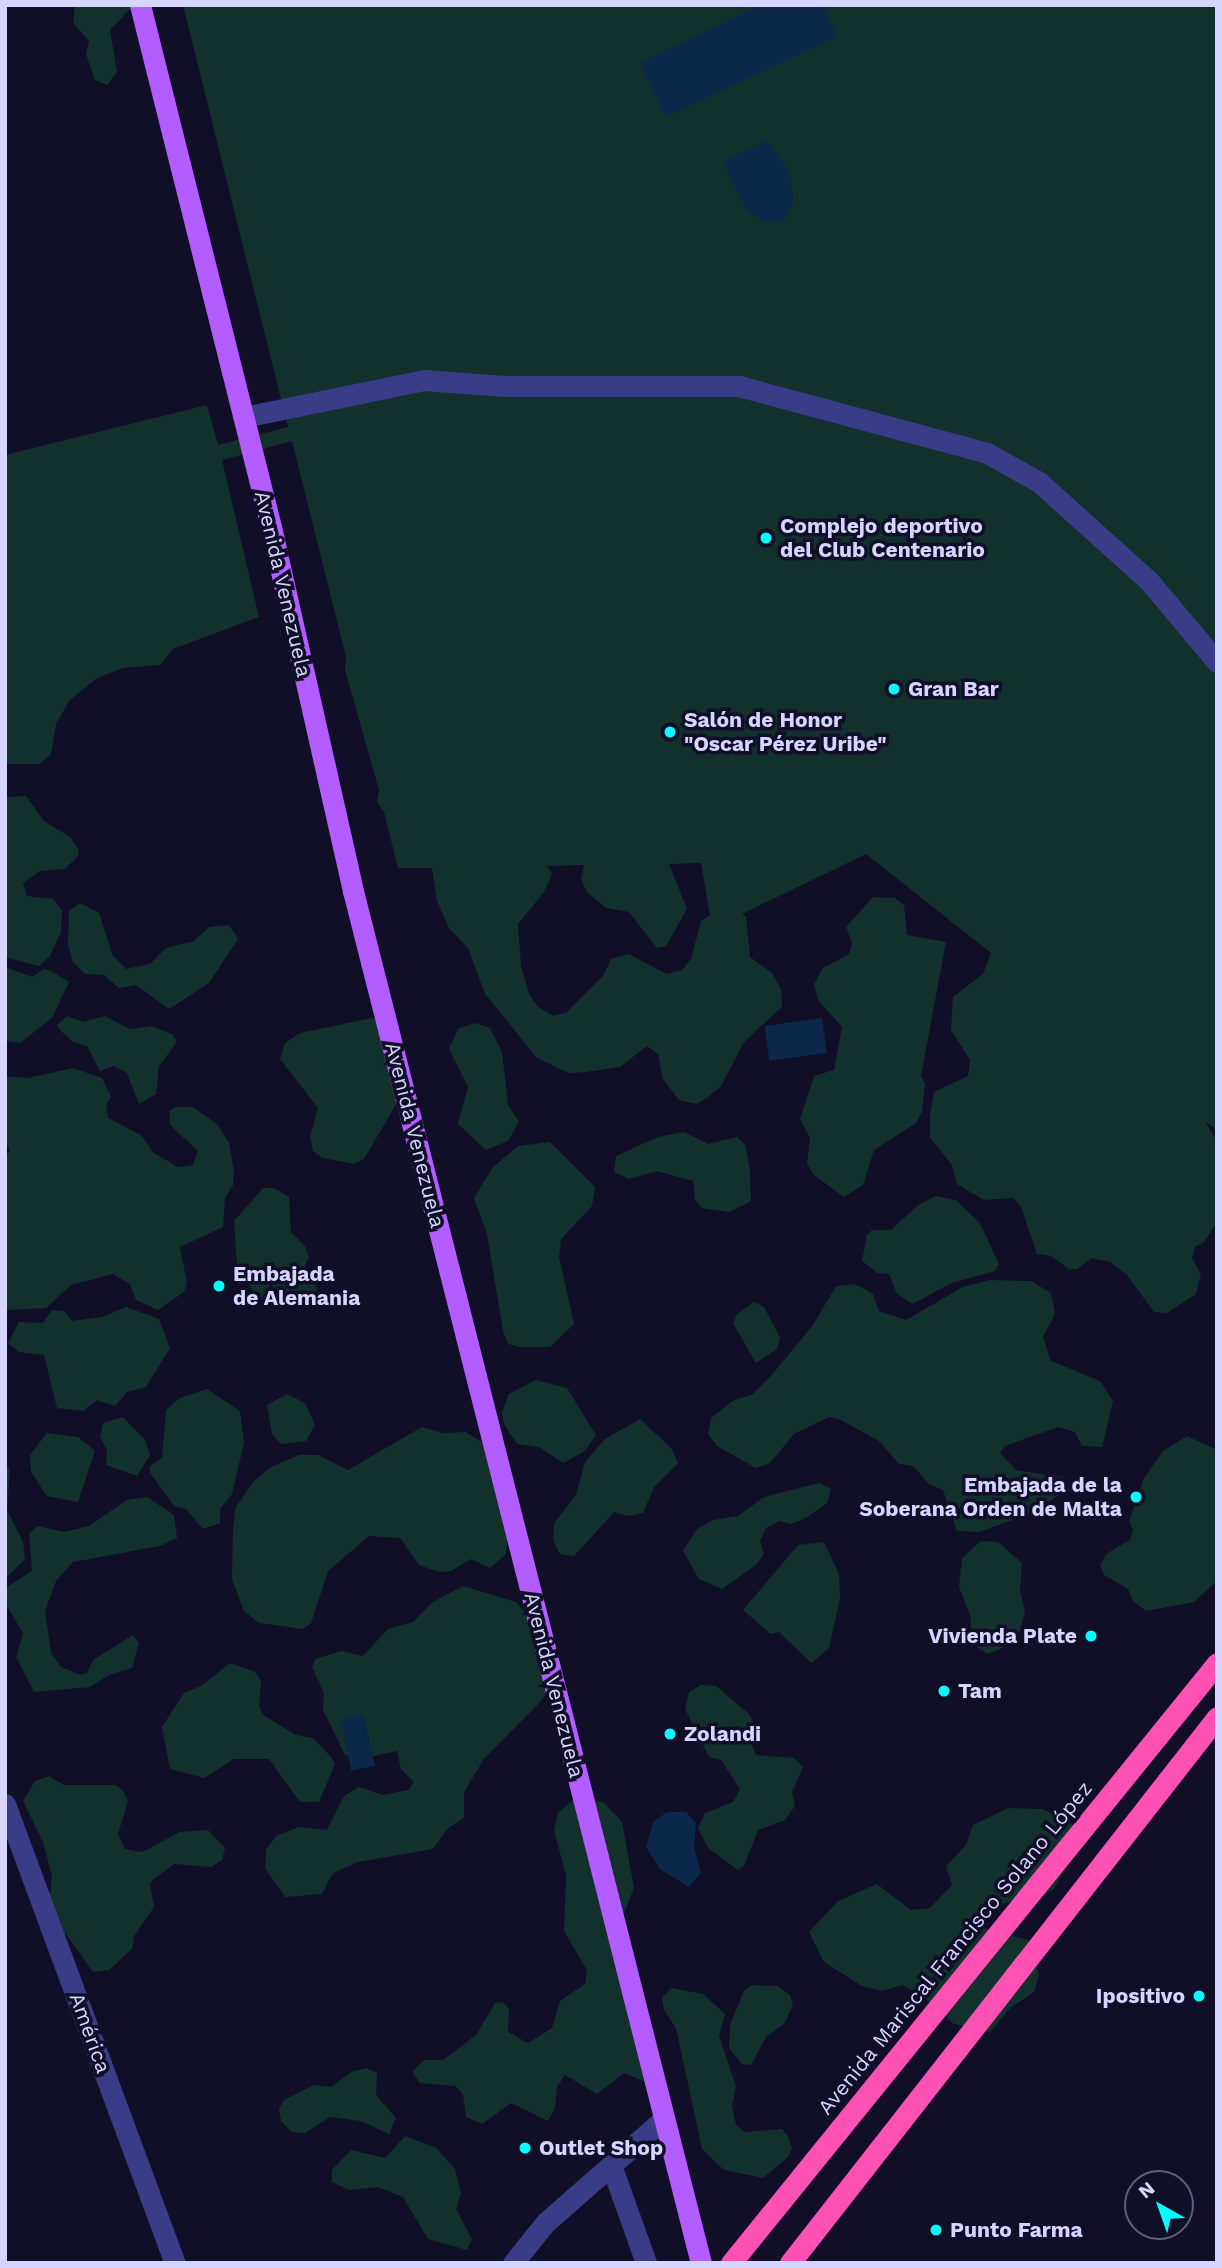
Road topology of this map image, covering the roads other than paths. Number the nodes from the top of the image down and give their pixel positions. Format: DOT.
graph roads {
  1 [pos="140,5"];
  2 [pos="244,417"];
  3 [pos="1217,662"];
  4 [pos="1214,1672"];
  5 [pos="1217,1717"];
  6 [pos="5,1804"];
  7 [pos="664,2119"];
  8 [pos="611,2165"];
  9 [pos="176,2263"];
  10 [pos="513,2263"];
  11 [pos="646,2263"];
  12 [pos="701,2263"];
  13 [pos="731,2263"];
  14 [pos="790,2263"];
  1 -- 2 [label="main road, Avenida Venezuela"];
  2 -- 3 [label="street"];
  2 -- 7 [label="main road, Avenida Venezuela"];
  4 -- 13 [label="highway, Avenida Mariscal Francisco Solano López"];
  5 -- 14 [label="highway"];
  6 -- 9 [label="street, América"];
  7 -- 8 [label="street"];
  7 -- 12 [label="main road, Avenida Venezuela"];
  8 -- 10 [label="street"];
  8 -- 11 [label="street"];
}
